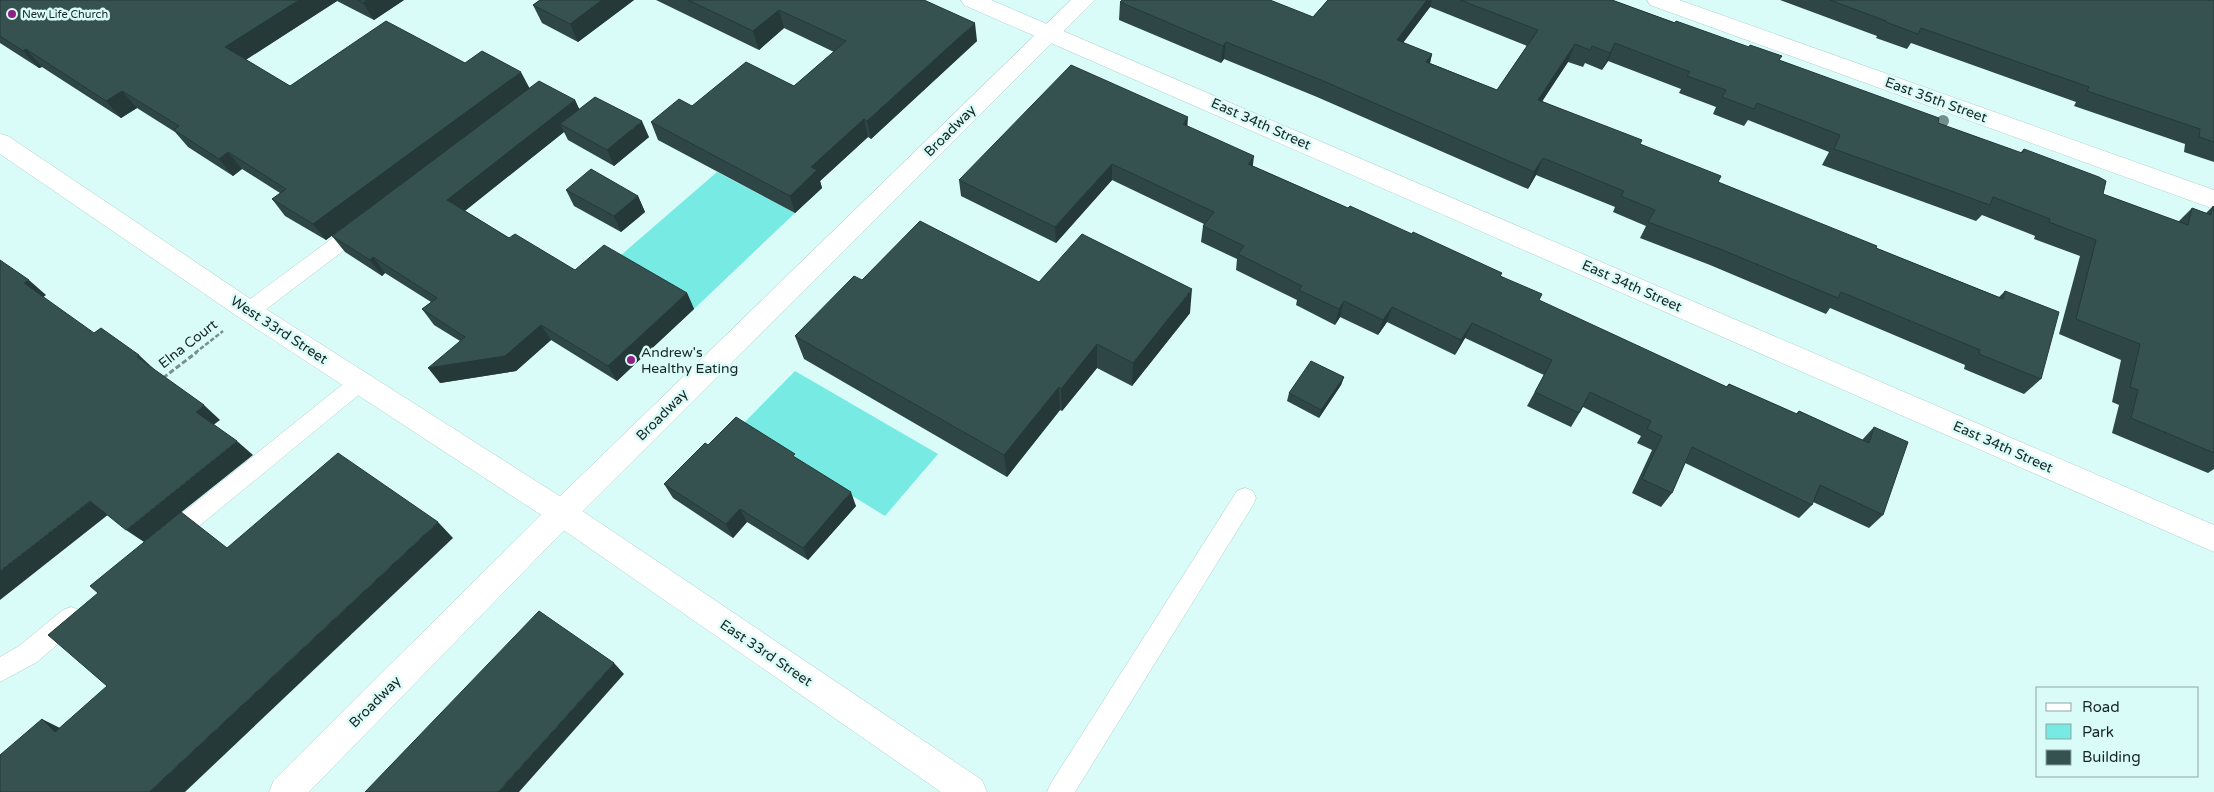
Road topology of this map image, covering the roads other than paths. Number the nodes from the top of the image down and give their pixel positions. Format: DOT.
graph roads {
  1 [pos="972,0"];
  2 [pos="1084,0"];
  3 [pos="1658,0"];
  4 [pos="1050,33"];
  5 [pos="0,142"];
  6 [pos="2214,200"];
  7 [pos="376,215"];
  8 [pos="249,311"];
  9 [pos="360,382"];
  10 [pos="1244,498"];
  11 [pos="562,513"];
  12 [pos="2214,539"];
  13 [pos="152,552"];
  14 [pos="90,603"];
  15 [pos="0,670"];
  16 [pos="286,792"];
  17 [pos="970,792"];
  18 [pos="1060,792"];
  1 -- 4 [label="street, East 34th Street"];
  2 -- 4 [label="street, Broadway"];
  3 -- 6 [label="street, East 35th Street"];
  4 -- 11 [label="street, Broadway"];
  4 -- 12 [label="street, East 34th Street"];
  5 -- 8 [label="street, West 33rd Street"];
  7 -- 8 [label="lane"];
  8 -- 9 [label="street, West 33rd Street"];
  9 -- 11 [label="street, West 33rd Street"];
  9 -- 13 [label="lane"];
  10 -- 18 [label="lane"];
  11 -- 16 [label="street, Broadway"];
  11 -- 17 [label="street, East 33rd Street"];
  14 -- 15 [label="lane"];
}
